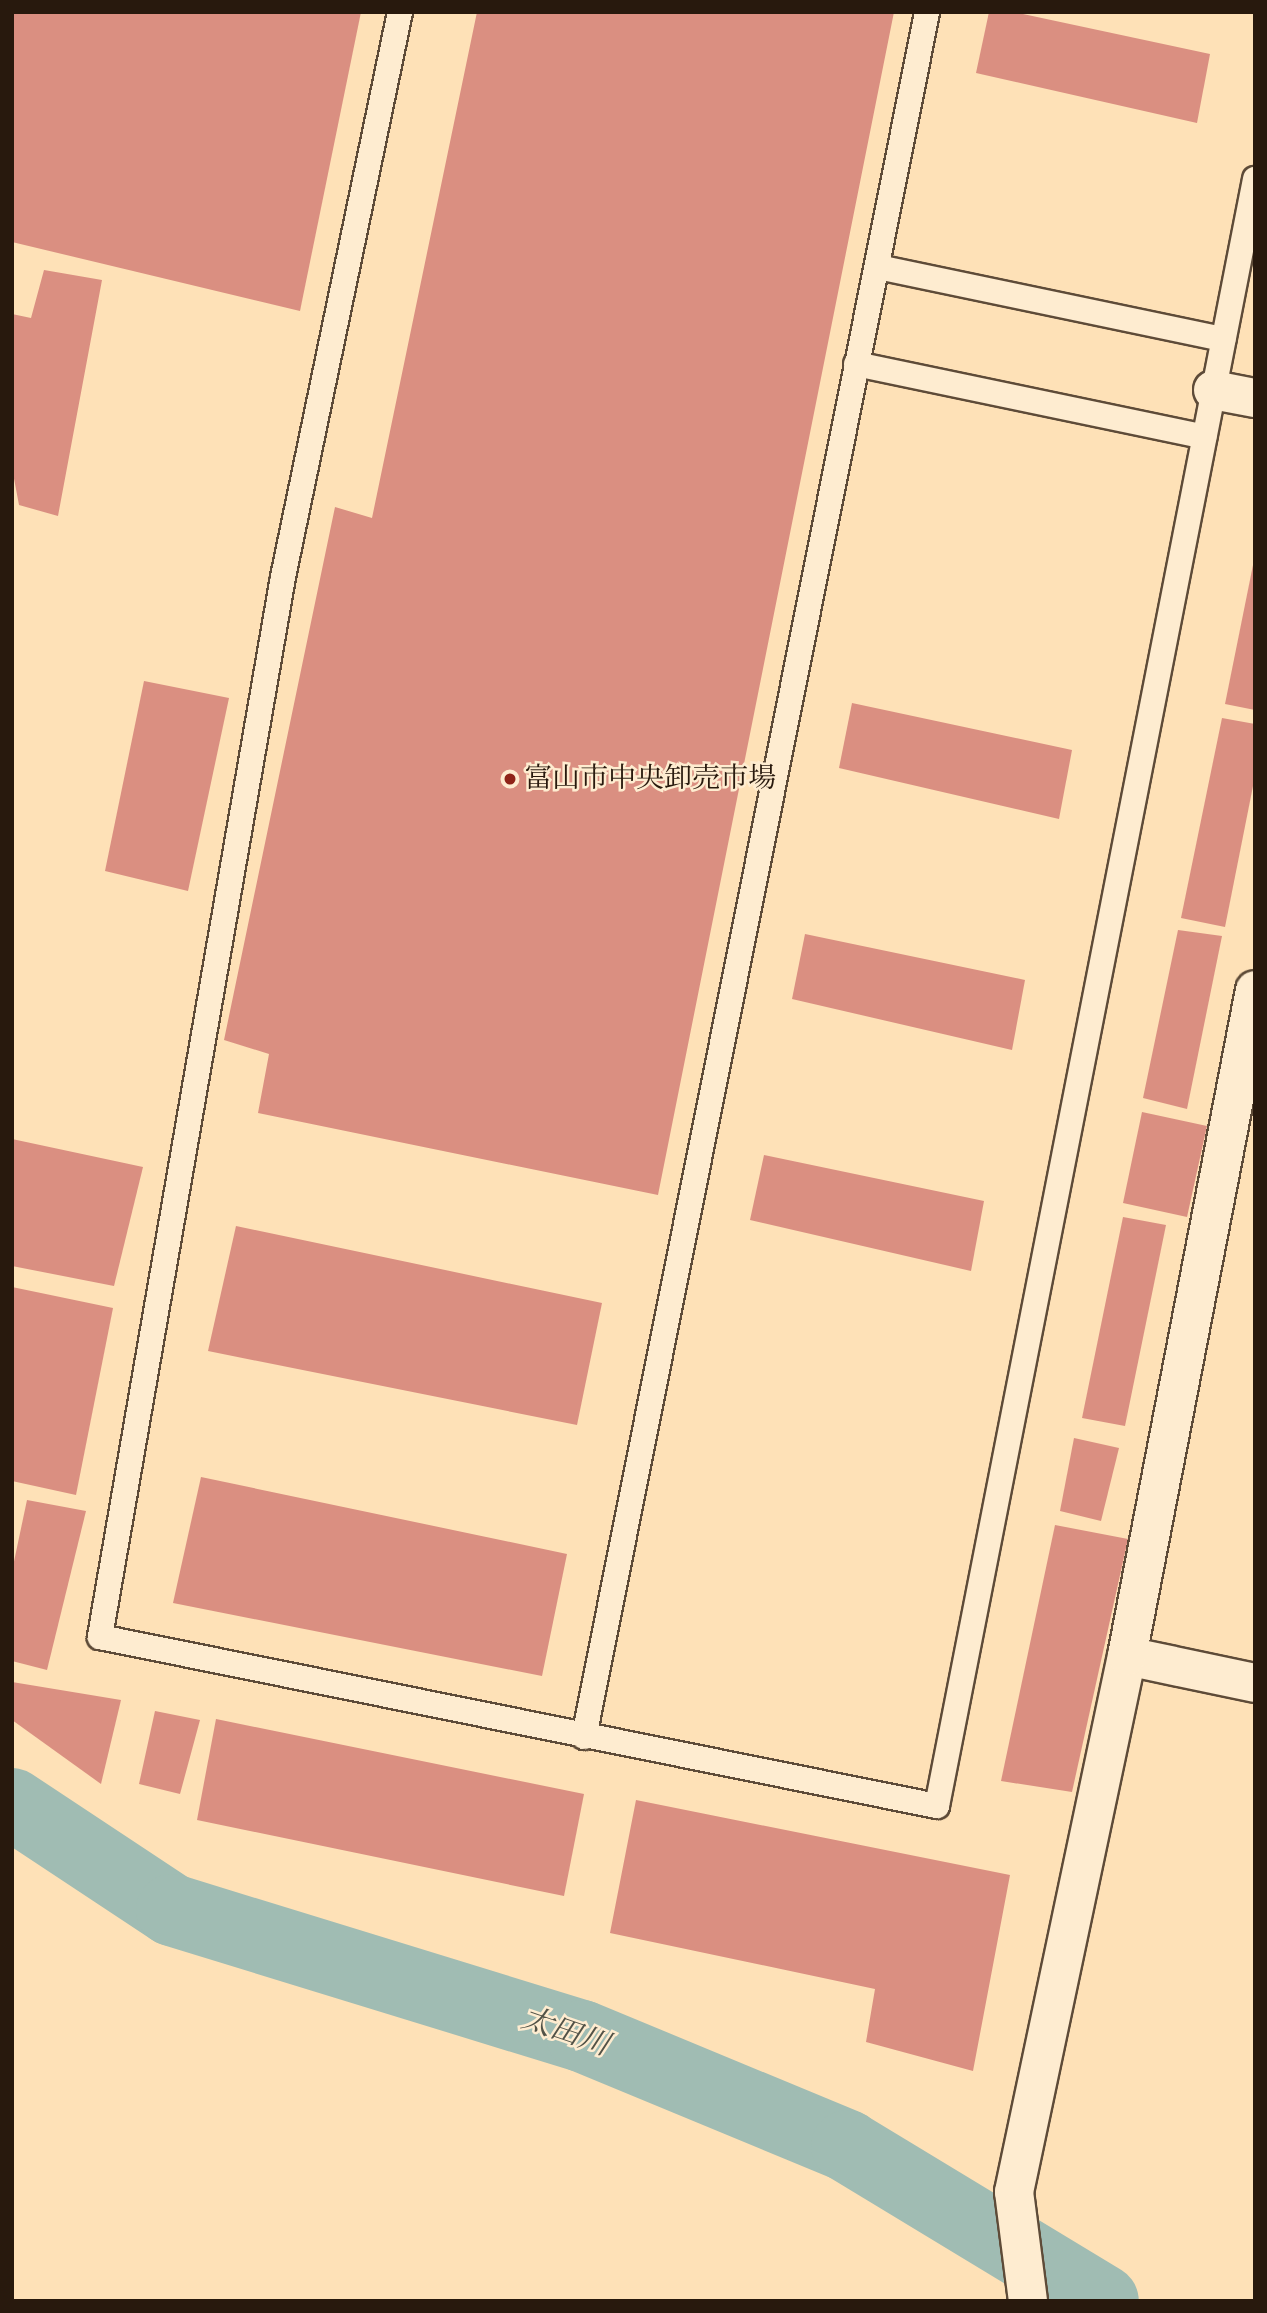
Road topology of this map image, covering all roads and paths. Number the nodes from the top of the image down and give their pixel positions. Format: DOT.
graph roads {
  1 [pos="400,12"];
  2 [pos="928,12"];
  3 [pos="1255,179"];
  4 [pos="878,267"];
  5 [pos="1224,339"];
  6 [pos="856,364"];
  7 [pos="1213,390"];
  8 [pos="1255,398"];
  9 [pos="1204,437"];
  10 [pos="1255,990"];
  11 [pos="1248,1065"];
  12 [pos="1127,1656"];
  13 [pos="1255,1684"];
  14 [pos="583,1737"];
  15 [pos="1028,2301"];
  1 -- 14 [label="lane"];
  2 -- 4 [label="lane"];
  3 -- 5 [label="lane"];
  4 -- 5 [label="lane"];
  4 -- 6 [label="lane"];
  5 -- 7 [label="lane"];
  6 -- 9 [label="lane"];
  6 -- 14 [label="lane"];
  7 -- 8 [label="street"];
  7 -- 9 [label="lane"];
  9 -- 14 [label="lane"];
  10 -- 11 [label="street"];
  11 -- 12 [label="street"];
  12 -- 13 [label="street"];
  12 -- 15 [label="street"];
}
